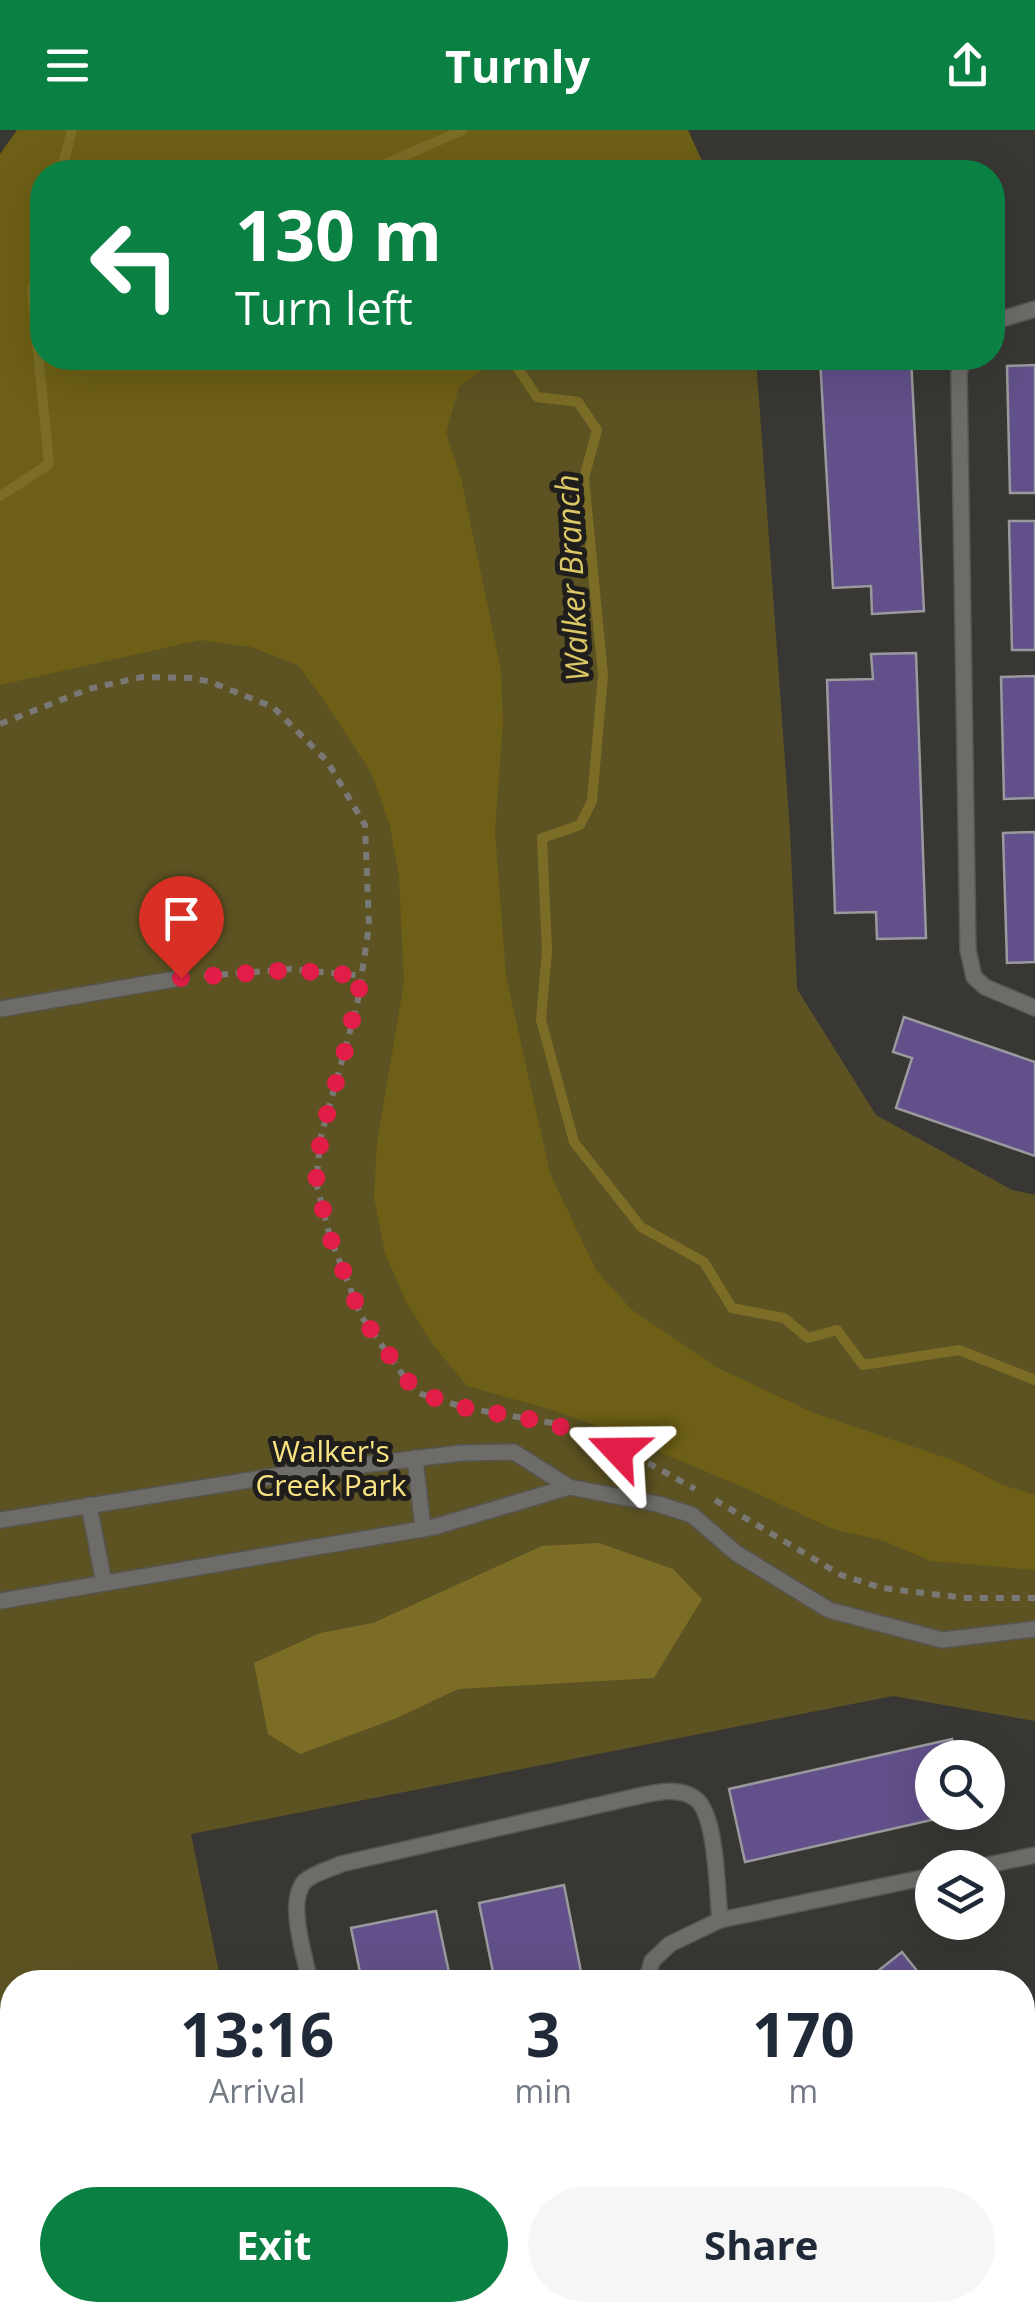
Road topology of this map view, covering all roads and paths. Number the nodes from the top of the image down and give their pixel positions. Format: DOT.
graph roads {
  1 [pos="1035,309"];
  2 [pos="1005,318"];
  3 [pos="961,370"];
  4 [pos="0,724"];
  5 [pos="362,976"];
  6 [pos="181,978"];
  7 [pos="1035,1008"];
  8 [pos="0,1009"];
  9 [pos="415,1458"];
  10 [pos="569,1487"];
  11 [pos="89,1506"];
  12 [pos="0,1520"];
  13 [pos="423,1529"];
  14 [pos="104,1583"];
  15 [pos="1035,1598"];
  16 [pos="0,1601"];
  17 [pos="1035,1629"];
  18 [pos="1035,1855"];
  19 [pos="1005,1861"];
  20 [pos="915,1880"];
  21 [pos="720,1920"];
  22 [pos="308,1970"];
  23 [pos="649,1970"];
  1 -- 2 [label="lane"];
  3 -- 7 [label="lane"];
  4 -- 5 [label="path"];
  5 -- 6 [label="path"];
  5 -- 15 [label="path"];
  6 -- 8 [label="lane"];
  9 -- 10 [label="lane"];
  9 -- 11 [label="lane"];
  9 -- 13 [label="lane"];
  10 -- 13 [label="lane"];
  10 -- 17 [label="lane"];
  11 -- 12 [label="lane"];
  11 -- 14 [label="lane"];
  13 -- 14 [label="lane"];
  14 -- 16 [label="lane"];
  18 -- 19 [label="lane"];
  20 -- 21 [label="lane"];
  21 -- 22 [label="lane"];
  21 -- 23 [label="lane"];
}
